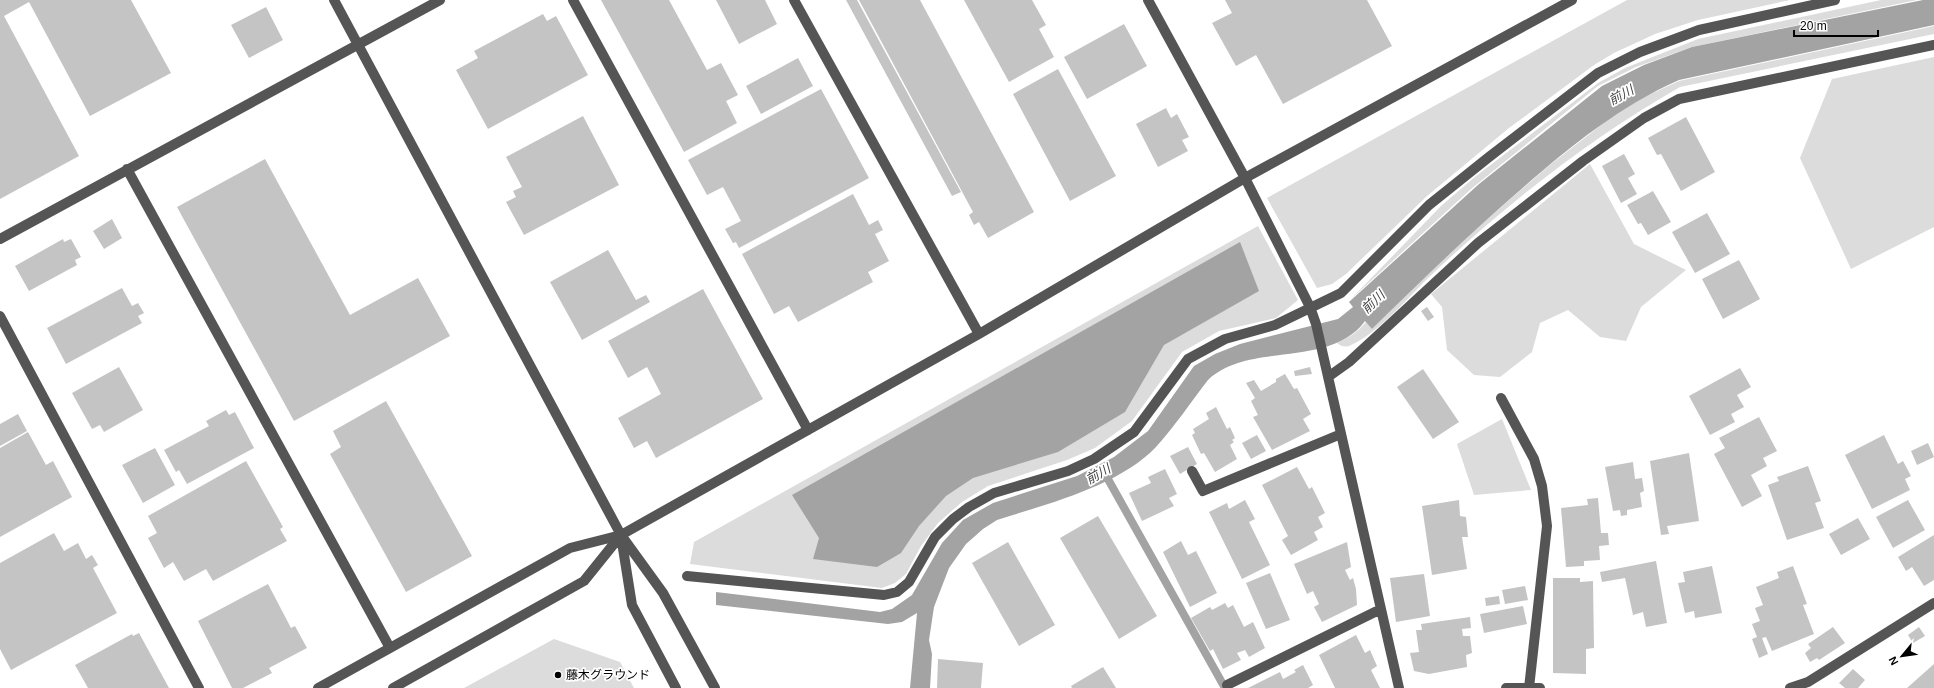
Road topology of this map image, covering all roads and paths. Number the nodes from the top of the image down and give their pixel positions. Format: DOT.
graph roads {
  1 [pos="334,0"];
  2 [pos="440,0"];
  3 [pos="573,0"];
  4 [pos="794,0"];
  5 [pos="1148,0"];
  6 [pos="1572,0"];
  7 [pos="1835,0"];
  8 [pos="358,44"];
  9 [pos="1934,45"];
  10 [pos="126,169"];
  11 [pos="1245,178"];
  12 [pos="0,239"];
  13 [pos="1310,307"];
  14 [pos="0,316"];
  15 [pos="979,334"];
  16 [pos="1328,377"];
  17 [pos="1501,398"];
  18 [pos="808,430"];
  19 [pos="1341,434"];
  20 [pos="1192,470"];
  21 [pos="621,534"];
  22 [pos="687,576"];
  23 [pos="1934,603"];
  24 [pos="1381,609"];
  25 [pos="390,648"];
  26 [pos="1227,685"];
  27 [pos="1810,685"];
  28 [pos="198,688"];
  29 [pos="318,688"];
  30 [pos="393,688"];
  31 [pos="676,688"];
  32 [pos="714,688"];
  33 [pos="1398,688"];
  34 [pos="1506,688"];
  35 [pos="1529,688"];
  36 [pos="1540,688"];
  37 [pos="1790,688"];
  1 -- 8 [label="street"];
  2 -- 8 [label="street"];
  3 -- 18 [label="street"];
  4 -- 15 [label="street"];
  5 -- 11 [label="street"];
  6 -- 11 [label="street"];
  7 -- 13 [label="street"];
  8 -- 10 [label="street"];
  8 -- 21 [label="street"];
  9 -- 16 [label="street"];
  10 -- 12 [label="street"];
  10 -- 25 [label="street"];
  11 -- 13 [label="street"];
  11 -- 15 [label="street"];
  13 -- 16 [label="street"];
  13 -- 22 [label="street"];
  14 -- 28 [label="street"];
  15 -- 18 [label="street"];
  16 -- 19 [label="street"];
  17 -- 35 [label="street"];
  18 -- 21 [label="street"];
  19 -- 20 [label="street"];
  19 -- 24 [label="street"];
  21 -- 25 [label="street"];
  21 -- 30 [label="street"];
  21 -- 31 [label="street"];
  21 -- 32 [label="street"];
  23 -- 27 [label="street"];
  24 -- 26 [label="street"];
  24 -- 33 [label="street"];
  25 -- 29 [label="street"];
  27 -- 37 [label="street"];
  34 -- 35 [label="street"];
  35 -- 36 [label="street"];
}
